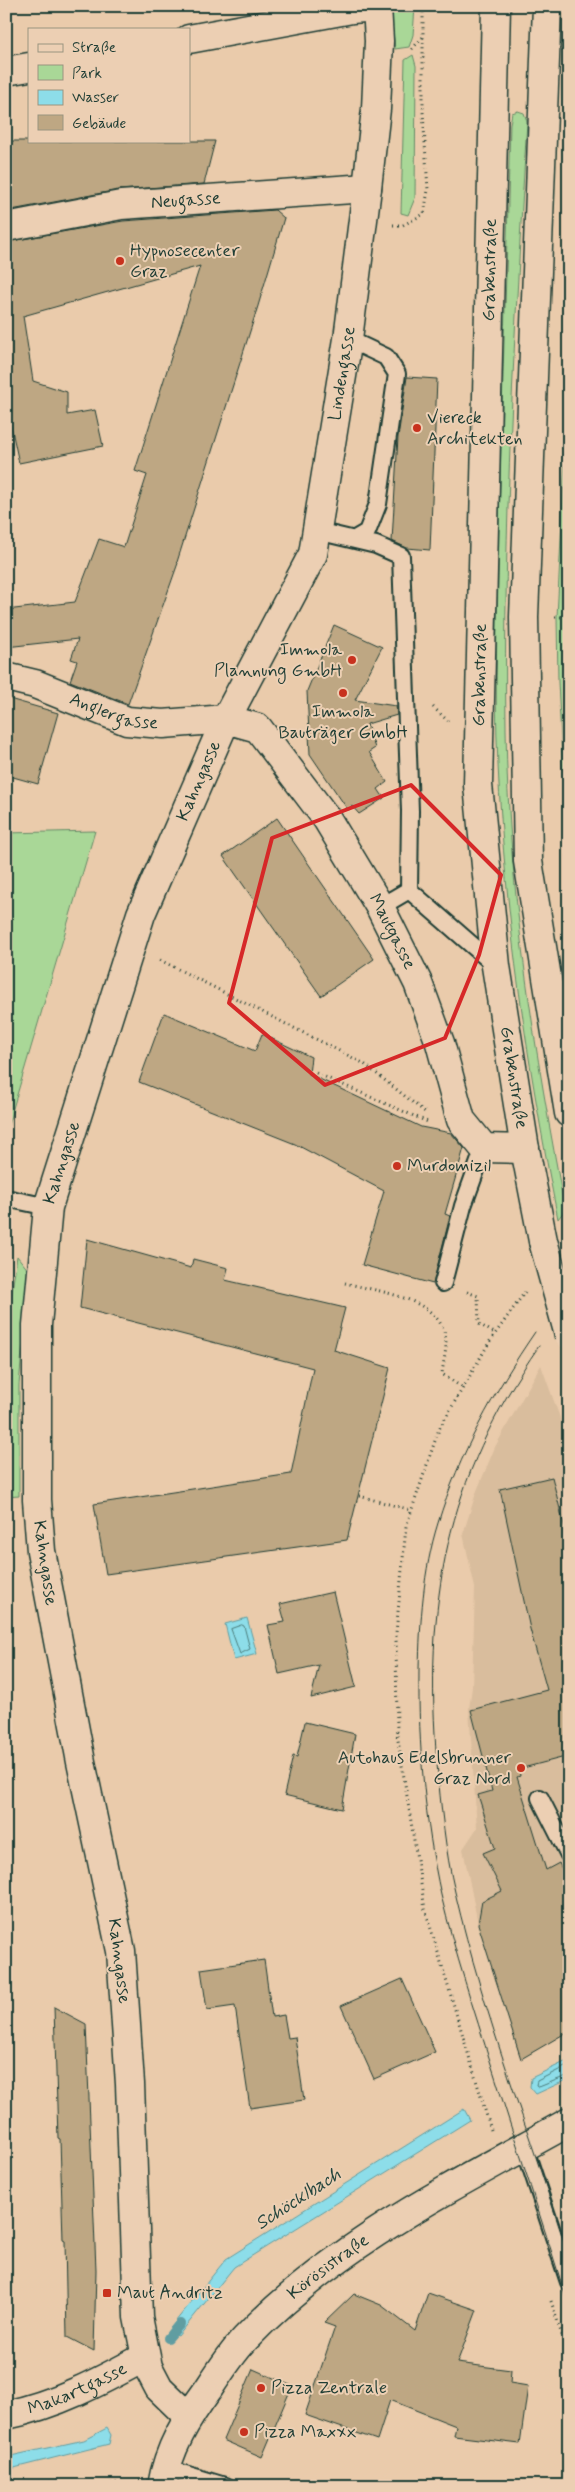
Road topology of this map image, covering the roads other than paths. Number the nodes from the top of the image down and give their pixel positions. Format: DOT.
graph roads {
  1 [pos="377,6"];
  2 [pos="496,6"];
  3 [pos="547,6"];
  4 [pos="190,39"];
  5 [pos="28,67"];
  6 [pos="6,71"];
  7 [pos="367,188"];
  8 [pos="6,227"];
  9 [pos="348,339"];
  10 [pos="317,531"];
  11 [pos="356,539"];
  12 [pos="6,677"];
  13 [pos="226,719"];
  14 [pos="410,890"];
  15 [pos="380,907"];
  16 [pos="496,966"];
  17 [pos="569,1113"];
  18 [pos="484,1148"];
  19 [pos="525,1149"];
  20 [pos="6,1198"];
  21 [pos="48,1207"];
  22 [pos="443,1283"];
  23 [pos="569,1335"];
  24 [pos="540,1798"];
  25 [pos="569,1855"];
  26 [pos="569,2122"];
  27 [pos="524,2146"];
  28 [pos="569,2282"];
  29 [pos="151,2371"];
  30 [pos="6,2415"];
  31 [pos="189,2417"];
  32 [pos="163,2477"];
  33 [pos="225,2486"];
  1 -- 4 [label="street"];
  1 -- 7 [label="street, Lindengasse"];
  2 -- 16 [label="street, Grabenstraße"];
  3 -- 17 [label="street"];
  5 -- 6 [label="street"];
  7 -- 8 [label="street, Neugasse"];
  7 -- 9 [label="street, Lindengasse"];
  9 -- 10 [label="street, Lindengasse"];
  9 -- 11 [label="lane"];
  10 -- 11 [label="lane"];
  10 -- 13 [label="street, Lindengasse"];
  11 -- 14 [label="lane"];
  12 -- 13 [label="street, Anglergasse"];
  13 -- 15 [label="street, Mautgasse"];
  13 -- 21 [label="street, Kahngasse"];
  14 -- 15 [label="lane"];
  14 -- 16 [label="lane"];
  15 -- 18 [label="street, Mautgasse"];
  16 -- 19 [label="street, Grabenstraße"];
  18 -- 19 [label="street"];
  18 -- 22 [label="lane"];
  19 -- 23 [label="street, Grabenstraße, bridge"];
  20 -- 21 [label="lane"];
  21 -- 29 [label="street, Kahngasse"];
  24 -- 25 [label="lane"];
  26 -- 27 [label="street, Körösistraße"];
  27 -- 28 [label="lane"];
  27 -- 31 [label="street, Körösistraße"];
  29 -- 30 [label="street, Makartgasse"];
  29 -- 31 [label="street"];
  31 -- 32 [label="street, Körösistraße"];
  32 -- 33 [label="lane"];
}
